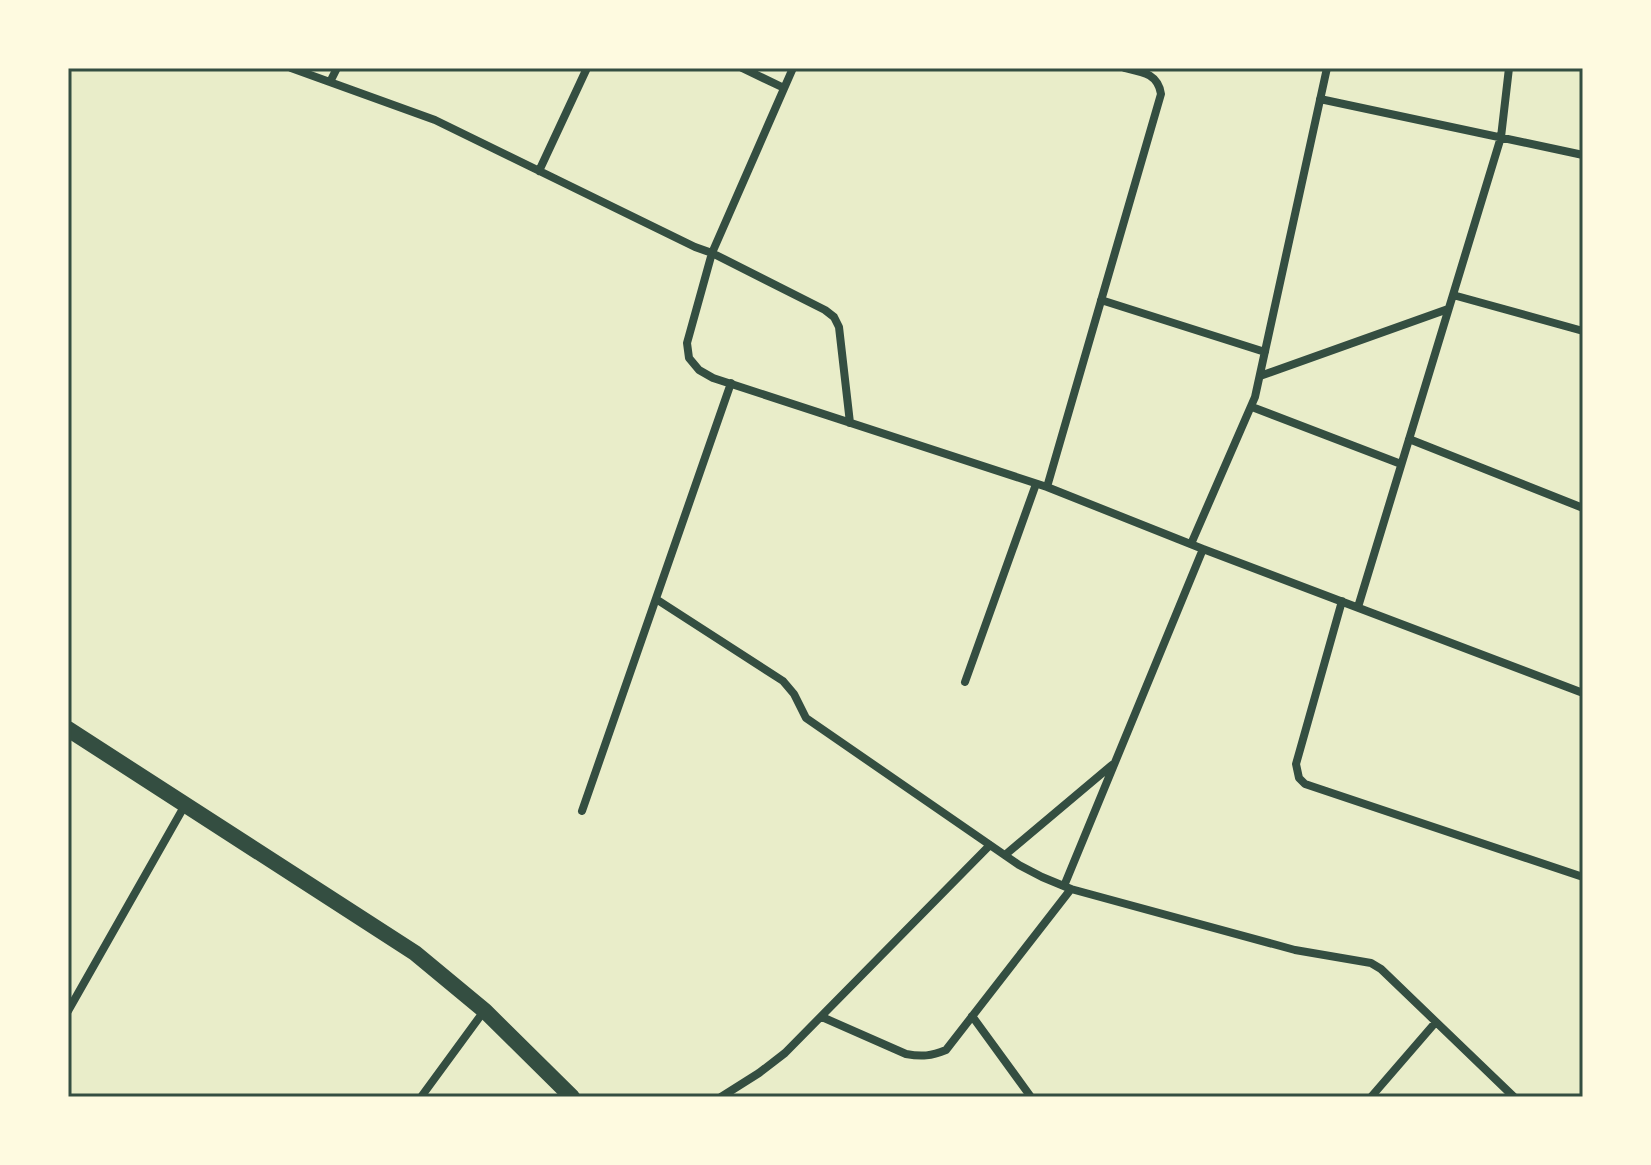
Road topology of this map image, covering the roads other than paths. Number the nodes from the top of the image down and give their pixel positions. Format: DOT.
graph roads {
  1 [pos="291,68"];
  2 [pos="337,68"];
  3 [pos="587,68"];
  4 [pos="793,68"];
  5 [pos="1125,68"];
  6 [pos="1327,68"];
  7 [pos="1509,68"];
  8 [pos="746,70"];
  9 [pos="330,82"];
  10 [pos="780,86"];
  11 [pos="1320,99"];
  12 [pos="1501,137"];
  13 [pos="1583,155"];
  14 [pos="539,171"];
  15 [pos="712,253"];
  16 [pos="1453,295"];
  17 [pos="1101,300"];
  18 [pos="1448,309"];
  19 [pos="1583,331"];
  20 [pos="1265,352"];
  21 [pos="1260,376"];
  22 [pos="731,383"];
  23 [pos="1252,407"];
  24 [pos="850,423"];
  25 [pos="1409,439"];
  26 [pos="1401,464"];
  27 [pos="1036,484"];
  28 [pos="1047,487"];
  29 [pos="1583,508"];
  30 [pos="1191,544"];
  31 [pos="1203,549"];
  32 [pos="656,599"];
  33 [pos="1342,601"];
  34 [pos="1358,607"];
  35 [pos="965,682"];
  36 [pos="1583,693"];
  37 [pos="68,729"];
  38 [pos="1116,761"];
  39 [pos="186,805"];
  40 [pos="582,811"];
  41 [pos="990,845"];
  42 [pos="1005,855"];
  43 [pos="1583,877"];
  44 [pos="1068,888"];
  45 [pos="68,1011"];
  46 [pos="485,1011"];
  47 [pos="972,1016"];
  48 [pos="822,1017"];
  49 [pos="1435,1023"];
  50 [pos="421,1097"];
  51 [pos="572,1097"];
  52 [pos="721,1097"];
  53 [pos="1031,1097"];
  54 [pos="1371,1097"];
  55 [pos="1514,1097"];
  1 -- 9 [label="street"];
  2 -- 9 [label="street"];
  3 -- 14 [label="street"];
  4 -- 10 [label="street"];
  5 -- 17 [label="street"];
  6 -- 11 [label="street"];
  7 -- 12 [label="street"];
  8 -- 10 [label="street"];
  9 -- 14 [label="street"];
  10 -- 15 [label="street"];
  11 -- 12 [label="street"];
  11 -- 20 [label="street"];
  12 -- 13 [label="street"];
  12 -- 16 [label="street"];
  14 -- 15 [label="street"];
  15 -- 22 [label="street"];
  15 -- 24 [label="street"];
  16 -- 18 [label="street"];
  16 -- 19 [label="street"];
  17 -- 20 [label="street"];
  17 -- 28 [label="street"];
  18 -- 21 [label="street"];
  18 -- 25 [label="street"];
  20 -- 21 [label="street"];
  21 -- 23 [label="street"];
  22 -- 24 [label="street"];
  22 -- 32 [label="street"];
  23 -- 26 [label="street"];
  23 -- 30 [label="street"];
  24 -- 27 [label="street"];
  25 -- 26 [label="street"];
  25 -- 29 [label="street"];
  26 -- 34 [label="street"];
  27 -- 28 [label="street"];
  27 -- 35 [label="street"];
  28 -- 30 [label="street"];
  30 -- 31 [label="street"];
  31 -- 33 [label="street"];
  31 -- 38 [label="street"];
  32 -- 40 [label="street"];
  32 -- 41 [label="street"];
  33 -- 34 [label="street"];
  33 -- 43 [label="street"];
  34 -- 36 [label="street"];
  37 -- 39 [label="main road"];
  38 -- 42 [label="street"];
  38 -- 44 [label="street"];
  39 -- 45 [label="street"];
  39 -- 46 [label="main road"];
  41 -- 42 [label="street"];
  41 -- 48 [label="street"];
  42 -- 44 [label="street"];
  44 -- 47 [label="street"];
  44 -- 49 [label="street"];
  46 -- 50 [label="street"];
  46 -- 51 [label="main road"];
  47 -- 48 [label="street"];
  47 -- 53 [label="street"];
  48 -- 52 [label="street"];
  49 -- 54 [label="street"];
  49 -- 55 [label="street"];
}
